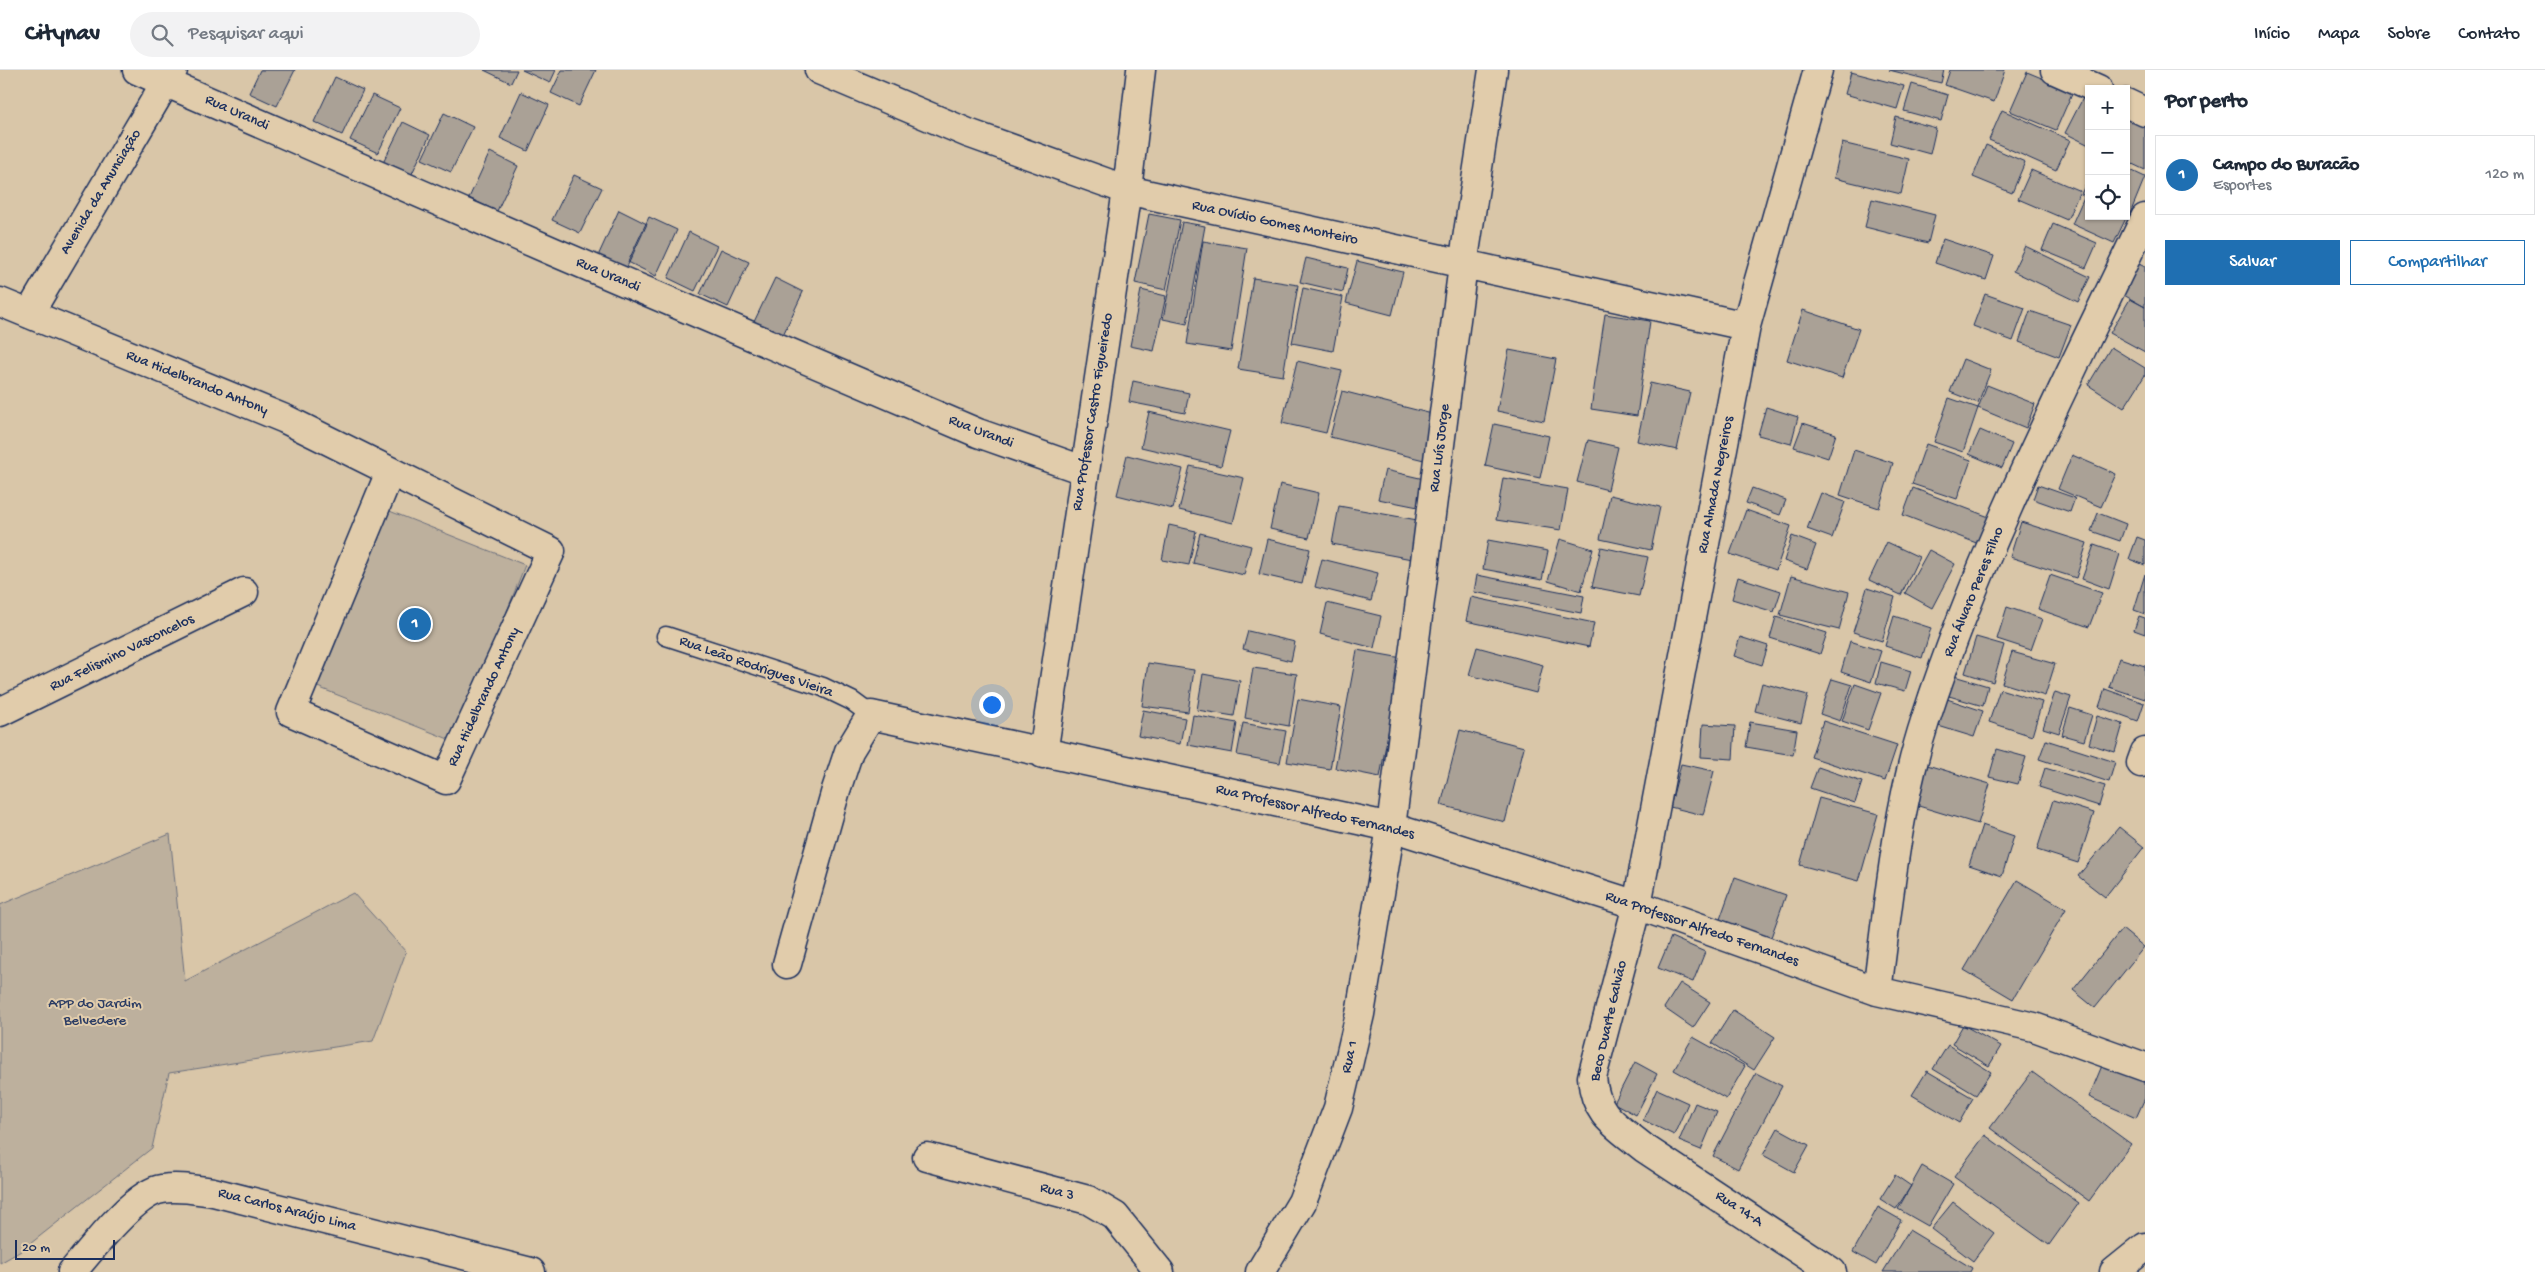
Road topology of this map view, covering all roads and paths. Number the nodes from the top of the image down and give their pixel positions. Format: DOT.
graph roads {
  1 [pos="137,70"];
  2 [pos="820,70"];
  3 [pos="1141,70"];
  4 [pos="1493,70"];
  5 [pos="1818,70"];
  6 [pos="2055,70"];
  7 [pos="170,76"];
  8 [pos="2089,85"];
  9 [pos="2130,105"];
  10 [pos="2145,112"];
  11 [pos="1127,190"];
  12 [pos="2145,218"];
  13 [pos="1463,265"];
  14 [pos="0,302"];
  15 [pos="29,314"];
  16 [pos="1746,326"];
  17 [pos="1084,470"];
  18 [pos="390,472"];
  19 [pos="244,592"];
  20 [pos="666,636"];
  21 [pos="0,712"];
  22 [pos="871,715"];
  23 [pos="1043,754"];
  24 [pos="1391,826"];
  25 [pos="1637,904"];
  26 [pos="787,964"];
  27 [pos="1877,990"];
  28 [pos="2145,1067"];
  29 [pos="1644,1148"];
  30 [pos="927,1157"];
  31 [pos="2145,1247"];
  32 [pos="72,1272"];
  33 [pos="531,1272"];
  34 [pos="1160,1272"];
  35 [pos="1260,1272"];
  36 [pos="1832,1272"];
  37 [pos="2114,1272"];
  1 -- 7 [label="street, Rua Urandi"];
  2 -- 11 [label="street, Rua Ovídio Gomes Monteiro"];
  3 -- 11 [label="street, Rua Professor Castro Figueiredo"];
  4 -- 13 [label="street, Rua Luís Jorge"];
  5 -- 16 [label="street, Rua Almada Negreiros"];
  6 -- 8 [label="street"];
  7 -- 15 [label="street, Avenida da Anunciação"];
  7 -- 17 [label="street, Rua Urandi"];
  9 -- 10 [label="street"];
  11 -- 13 [label="street, Rua Ovídio Gomes Monteiro"];
  11 -- 17 [label="street, Rua Professor Castro Figueiredo"];
  12 -- 27 [label="street, Rua Álvaro Peres Filho"];
  13 -- 16 [label="street, Rua Ovídio Gomes Monteiro"];
  13 -- 24 [label="street, Rua Luís Jorge"];
  14 -- 15 [label="street, Rua Hidelbrando Antony"];
  15 -- 18 [label="street, Rua Hidelbrando Antony"];
  16 -- 25 [label="street, Rua Almada Negreiros"];
  17 -- 23 [label="street, Rua Professor Castro Figueiredo"];
  18 -- 18 [label="street, Rua Hidelbrando Antony"];
  19 -- 21 [label="street, Rua Felismino Vasconcelos"];
  20 -- 22 [label="lane, Rua Leão Rodrigues Vieira"];
  22 -- 23 [label="street, Rua Professor Alfredo Fernandes"];
  22 -- 26 [label="street"];
  23 -- 24 [label="street, Rua Professor Alfredo Fernandes"];
  24 -- 25 [label="street, Rua Professor Alfredo Fernandes"];
  24 -- 35 [label="street, Rua 1"];
  25 -- 27 [label="street, Rua Professor Alfredo Fernandes"];
  25 -- 29 [label="street, Beco Duarte Galvão"];
  27 -- 28 [label="street, Rua Professor Alfredo Fernandes"];
  29 -- 36 [label="street, Rua 14-A"];
  30 -- 34 [label="street, Rua 3"];
  31 -- 37 [label="street"];
  32 -- 33 [label="street, Rua Carlos Araújo Lima"];
}
